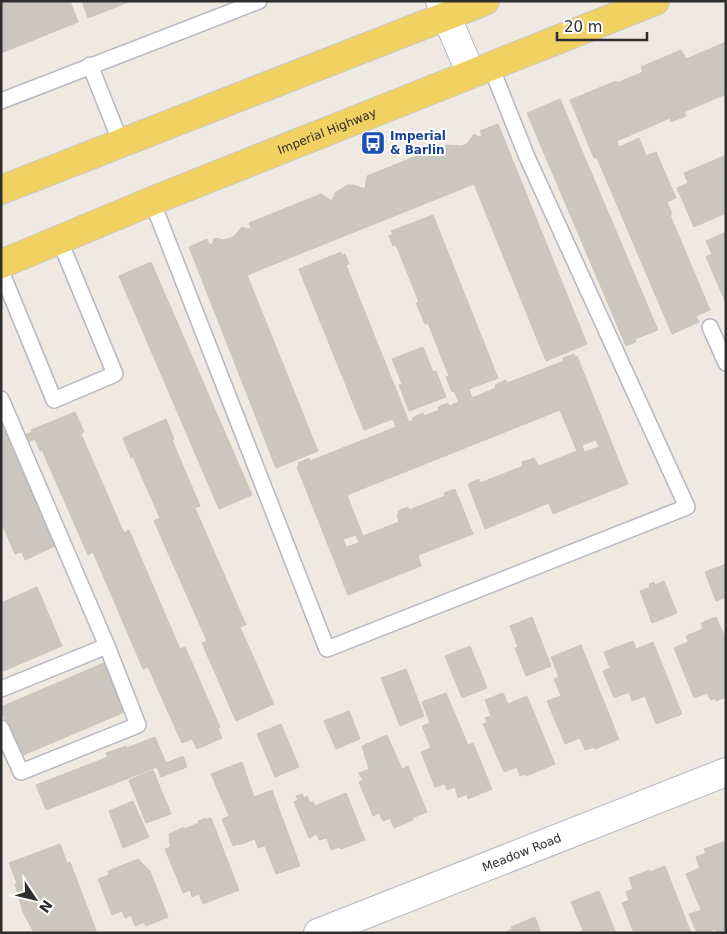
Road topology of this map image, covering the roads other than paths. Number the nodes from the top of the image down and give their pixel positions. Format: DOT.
graph roads {
  1 [pos="260,1"];
  2 [pos="485,1"];
  3 [pos="656,1"];
  4 [pos="444,9"];
  5 [pos="90,65"];
  6 [pos="481,71"];
  7 [pos="1,101"];
  8 [pos="121,143"];
  9 [pos="1,190"];
  10 [pos="152,201"];
  11 [pos="59,239"];
  12 [pos="1,264"];
  13 [pos="1,271"];
  14 [pos="710,327"];
  15 [pos="726,363"];
  16 [pos="1,399"];
  17 [pos="107,646"];
  18 [pos="1,689"];
  19 [pos="1,728"];
  20 [pos="726,772"];
  21 [pos="318,933"];
  1 -- 5 [label="lane"];
  2 -- 4 [label="main road"];
  3 -- 6 [label="main road, Imperial Highway"];
  4 -- 6 [label="street"];
  4 -- 8 [label="main road"];
  5 -- 7 [label="lane"];
  5 -- 8 [label="lane"];
  6 -- 10 [label="main road, Imperial Highway"];
  6 -- 10 [label="lane"];
  8 -- 9 [label="main road"];
  10 -- 11 [label="main road, Imperial Highway"];
  11 -- 12 [label="main road, Imperial Highway"];
  11 -- 13 [label="lane"];
  14 -- 15 [label="lane"];
  16 -- 17 [label="lane"];
  17 -- 18 [label="lane"];
  17 -- 19 [label="lane"];
  20 -- 21 [label="street, Meadow Road"];
}
